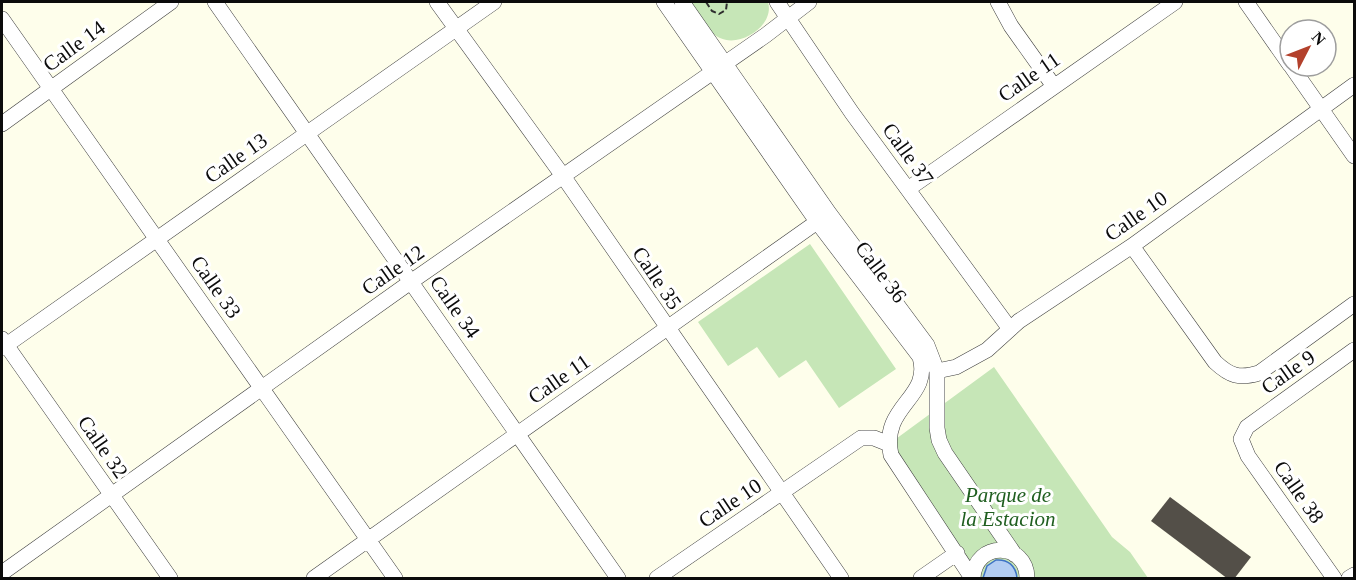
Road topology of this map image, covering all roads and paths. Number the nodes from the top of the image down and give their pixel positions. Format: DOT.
graph roads {
  1 [pos="171,2"];
  2 [pos="215,2"];
  3 [pos="437,2"];
  4 [pos="494,2"];
  5 [pos="664,2"];
  6 [pos="682,2"];
  7 [pos="706,2"];
  8 [pos="727,2"];
  9 [pos="777,2"];
  10 [pos="809,2"];
  11 [pos="998,2"];
  12 [pos="1175,2"];
  13 [pos="1246,2"];
  14 [pos="787,17"];
  15 [pos="2,19"];
  16 [pos="456,28"];
  17 [pos="1278,49"];
  18 [pos="718,68"];
  19 [pos="1299,78"];
  20 [pos="1053,85"];
  21 [pos="1354,85"];
  22 [pos="51,89"];
  23 [pos="1322,110"];
  24 [pos="2,123"];
  25 [pos="308,133"];
  26 [pos="1354,156"];
  27 [pos="563,176"];
  28 [pos="908,189"];
  29 [pos="823,218"];
  30 [pos="157,240"];
  31 [pos="1132,246"];
  32 [pos="412,282"];
  33 [pos="1354,304"];
  34 [pos="667,329"];
  35 [pos="1010,329"];
  36 [pos="3,344"];
  37 [pos="1354,350"];
  38 [pos="937,371"];
  39 [pos="262,389"];
  40 [pos="1246,427"];
  41 [pos="517,434"];
  42 [pos="889,444"];
  43 [pos="782,493"];
  44 [pos="111,496"];
  45 [pos="368,540"];
  46 [pos="957,553"];
  47 [pos="1016,555"];
  48 [pos="2,573"];
  49 [pos="1354,575"];
  50 [pos="1027,577"];
  51 [pos="170,579"];
  52 [pos="314,579"];
  53 [pos="395,579"];
  54 [pos="618,579"];
  55 [pos="657,579"];
  56 [pos="841,579"];
  57 [pos="921,579"];
  58 [pos="972,579"];
  59 [pos="1334,579"];
  60 [pos="1349,579"];
  1 -- 22 [label="street, Calle 14"];
  2 -- 25 [label="street, Calle 34"];
  3 -- 16 [label="street, Calle 35"];
  4 -- 16 [label="street, Calle 13"];
  5 -- 18 [label="street, Calle 36"];
  6 -- 18 [label="street, Calle 36"];
  7 -- 8 [label="path"];
  9 -- 14 [label="street, Calle 37"];
  10 -- 14 [label="street, Calle 12"];
  11 -- 20 [label="street"];
  12 -- 20 [label="street, Calle 11"];
  13 -- 17 [label="street"];
  14 -- 18 [label="street, Calle 12"];
  14 -- 28 [label="street, Calle 37"];
  15 -- 22 [label="street, Calle 33"];
  16 -- 25 [label="street, Calle 13"];
  16 -- 27 [label="street, Calle 35"];
  18 -- 27 [label="street, Calle 12"];
  18 -- 29 [label="street, Calle 36"];
  19 -- 23 [label="street"];
  20 -- 28 [label="street, Calle 11"];
  21 -- 23 [label="street, Calle 10"];
  22 -- 24 [label="street, Calle 14"];
  22 -- 30 [label="street, Calle 33"];
  23 -- 26 [label="street"];
  23 -- 31 [label="street, Calle 10"];
  25 -- 30 [label="street, Calle 13"];
  25 -- 32 [label="street, Calle 34"];
  27 -- 32 [label="street, Calle 12"];
  27 -- 34 [label="street, Calle 35"];
  28 -- 35 [label="street, Calle 37"];
  29 -- 34 [label="street, Calle 11"];
  29 -- 38 [label="street, Calle 36"];
  29 -- 42 [label="street, Calle 36"];
  30 -- 36 [label="street, Calle 13"];
  30 -- 39 [label="street, Calle 33"];
  31 -- 33 [label="street"];
  31 -- 35 [label="street, Calle 10"];
  32 -- 39 [label="street, Calle 12"];
  32 -- 41 [label="street, Calle 34"];
  34 -- 41 [label="street, Calle 11"];
  34 -- 43 [label="street, Calle 35"];
  35 -- 38 [label="street, Calle 10"];
  36 -- 44 [label="street, Calle 32"];
  37 -- 40 [label="street, Calle 9"];
  38 -- 47 [label="street, Calle 36"];
  39 -- 44 [label="street, Calle 12"];
  39 -- 45 [label="street, Calle 33"];
  40 -- 59 [label="street, Calle 38"];
  41 -- 45 [label="street, Calle 11"];
  41 -- 54 [label="street, Calle 34"];
  42 -- 43 [label="street, Calle 10"];
  42 -- 46 [label="street"];
  43 -- 55 [label="street, Calle 10"];
  43 -- 56 [label="street, Calle 35"];
  44 -- 48 [label="street, Calle 12"];
  44 -- 51 [label="street, Calle 32"];
  45 -- 52 [label="street, Calle 11"];
  45 -- 53 [label="street, Calle 33"];
  46 -- 57 [label="street"];
  46 -- 58 [label="street"];
  47 -- 50 [label="street, Calle 36"];
  47 -- 58 [label="street"];
  49 -- 60 [label="street"];
}
